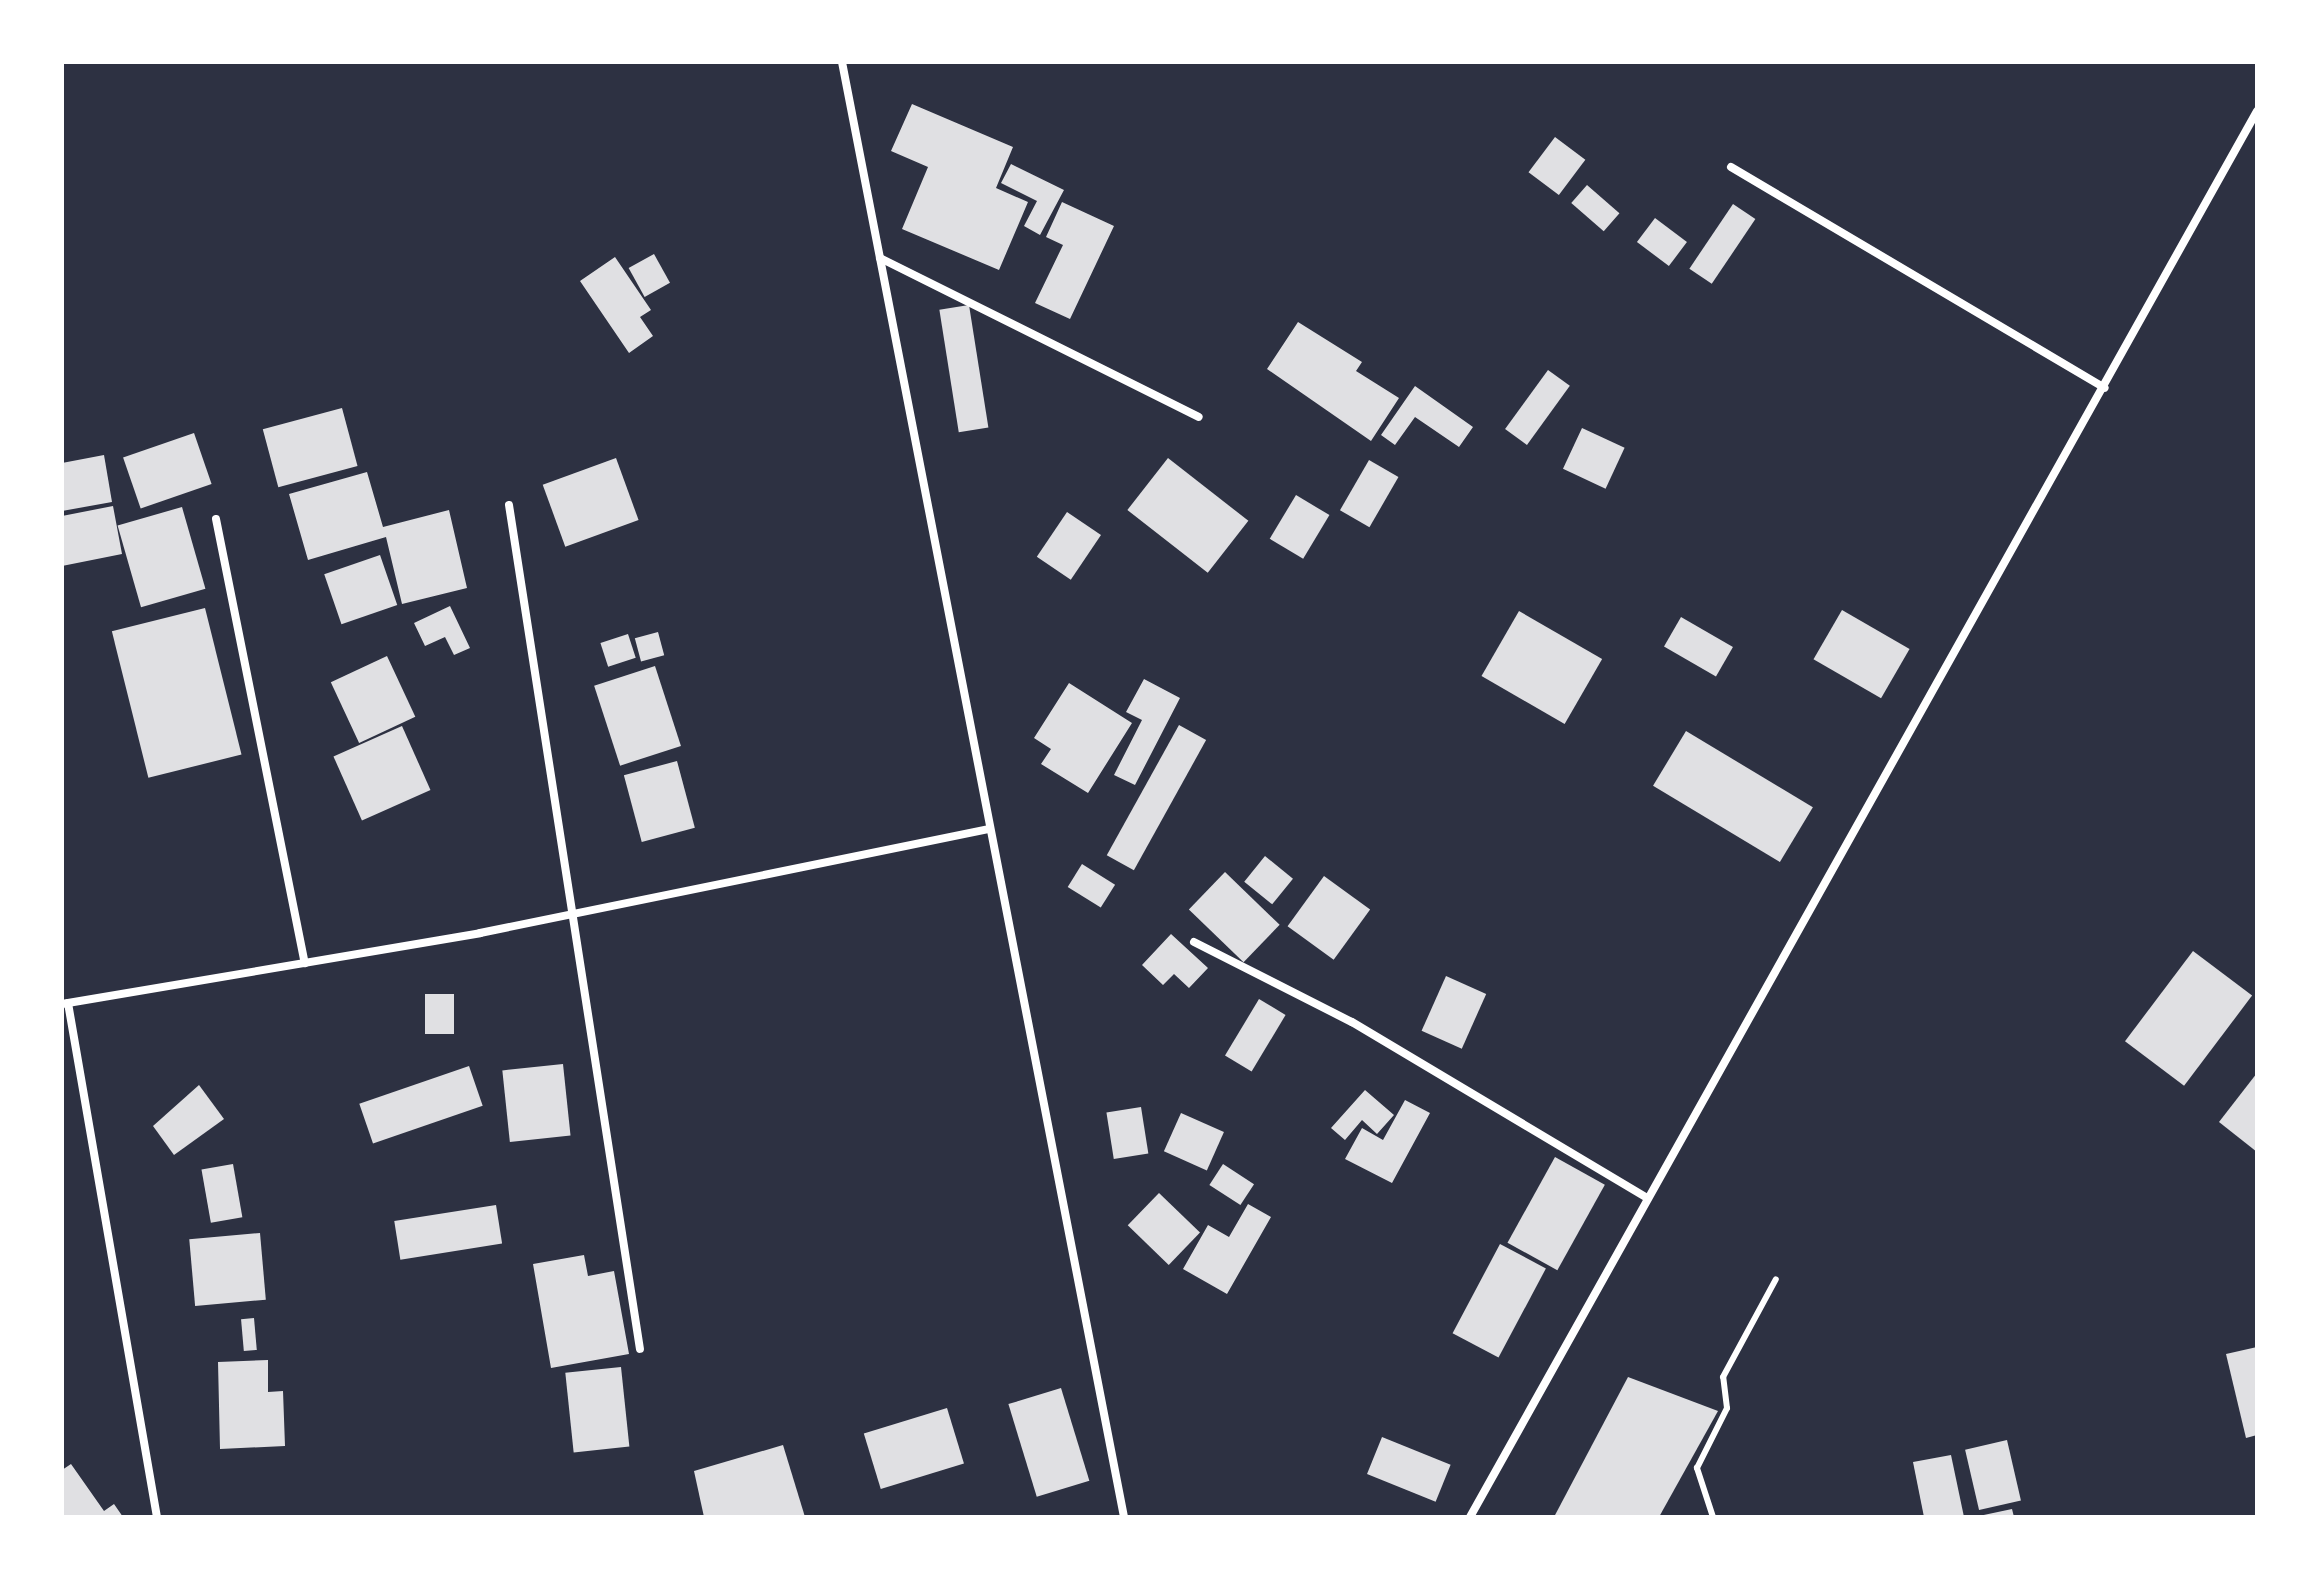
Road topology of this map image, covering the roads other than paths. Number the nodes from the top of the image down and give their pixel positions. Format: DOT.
graph roads {
  1 [pos="842,62"];
  2 [pos="2257,111"];
  3 [pos="1731,167"];
  4 [pos="880,258"];
  5 [pos="2105,388"];
  6 [pos="1199,417"];
  7 [pos="509,505"];
  8 [pos="216,519"];
  9 [pos="989,829"];
  10 [pos="568,915"];
  11 [pos="1194,942"];
  12 [pos="305,963"];
  13 [pos="65,1004"];
  14 [pos="1646,1197"];
  15 [pos="1776,1279"];
  16 [pos="640,1349"];
  17 [pos="157,1517"];
  18 [pos="1124,1517"];
  19 [pos="1470,1517"];
  20 [pos="1713,1517"];
  1 -- 4 [label="street"];
  2 -- 5 [label="street"];
  3 -- 5 [label="street"];
  4 -- 6 [label="street"];
  4 -- 9 [label="street"];
  5 -- 14 [label="street"];
  7 -- 10 [label="street"];
  8 -- 12 [label="street"];
  9 -- 10 [label="street"];
  9 -- 18 [label="street"];
  10 -- 12 [label="street"];
  10 -- 16 [label="street"];
  11 -- 14 [label="street"];
  12 -- 13 [label="street"];
  13 -- 17 [label="street"];
  14 -- 19 [label="street"];
  15 -- 20 [label="lane"];
}
